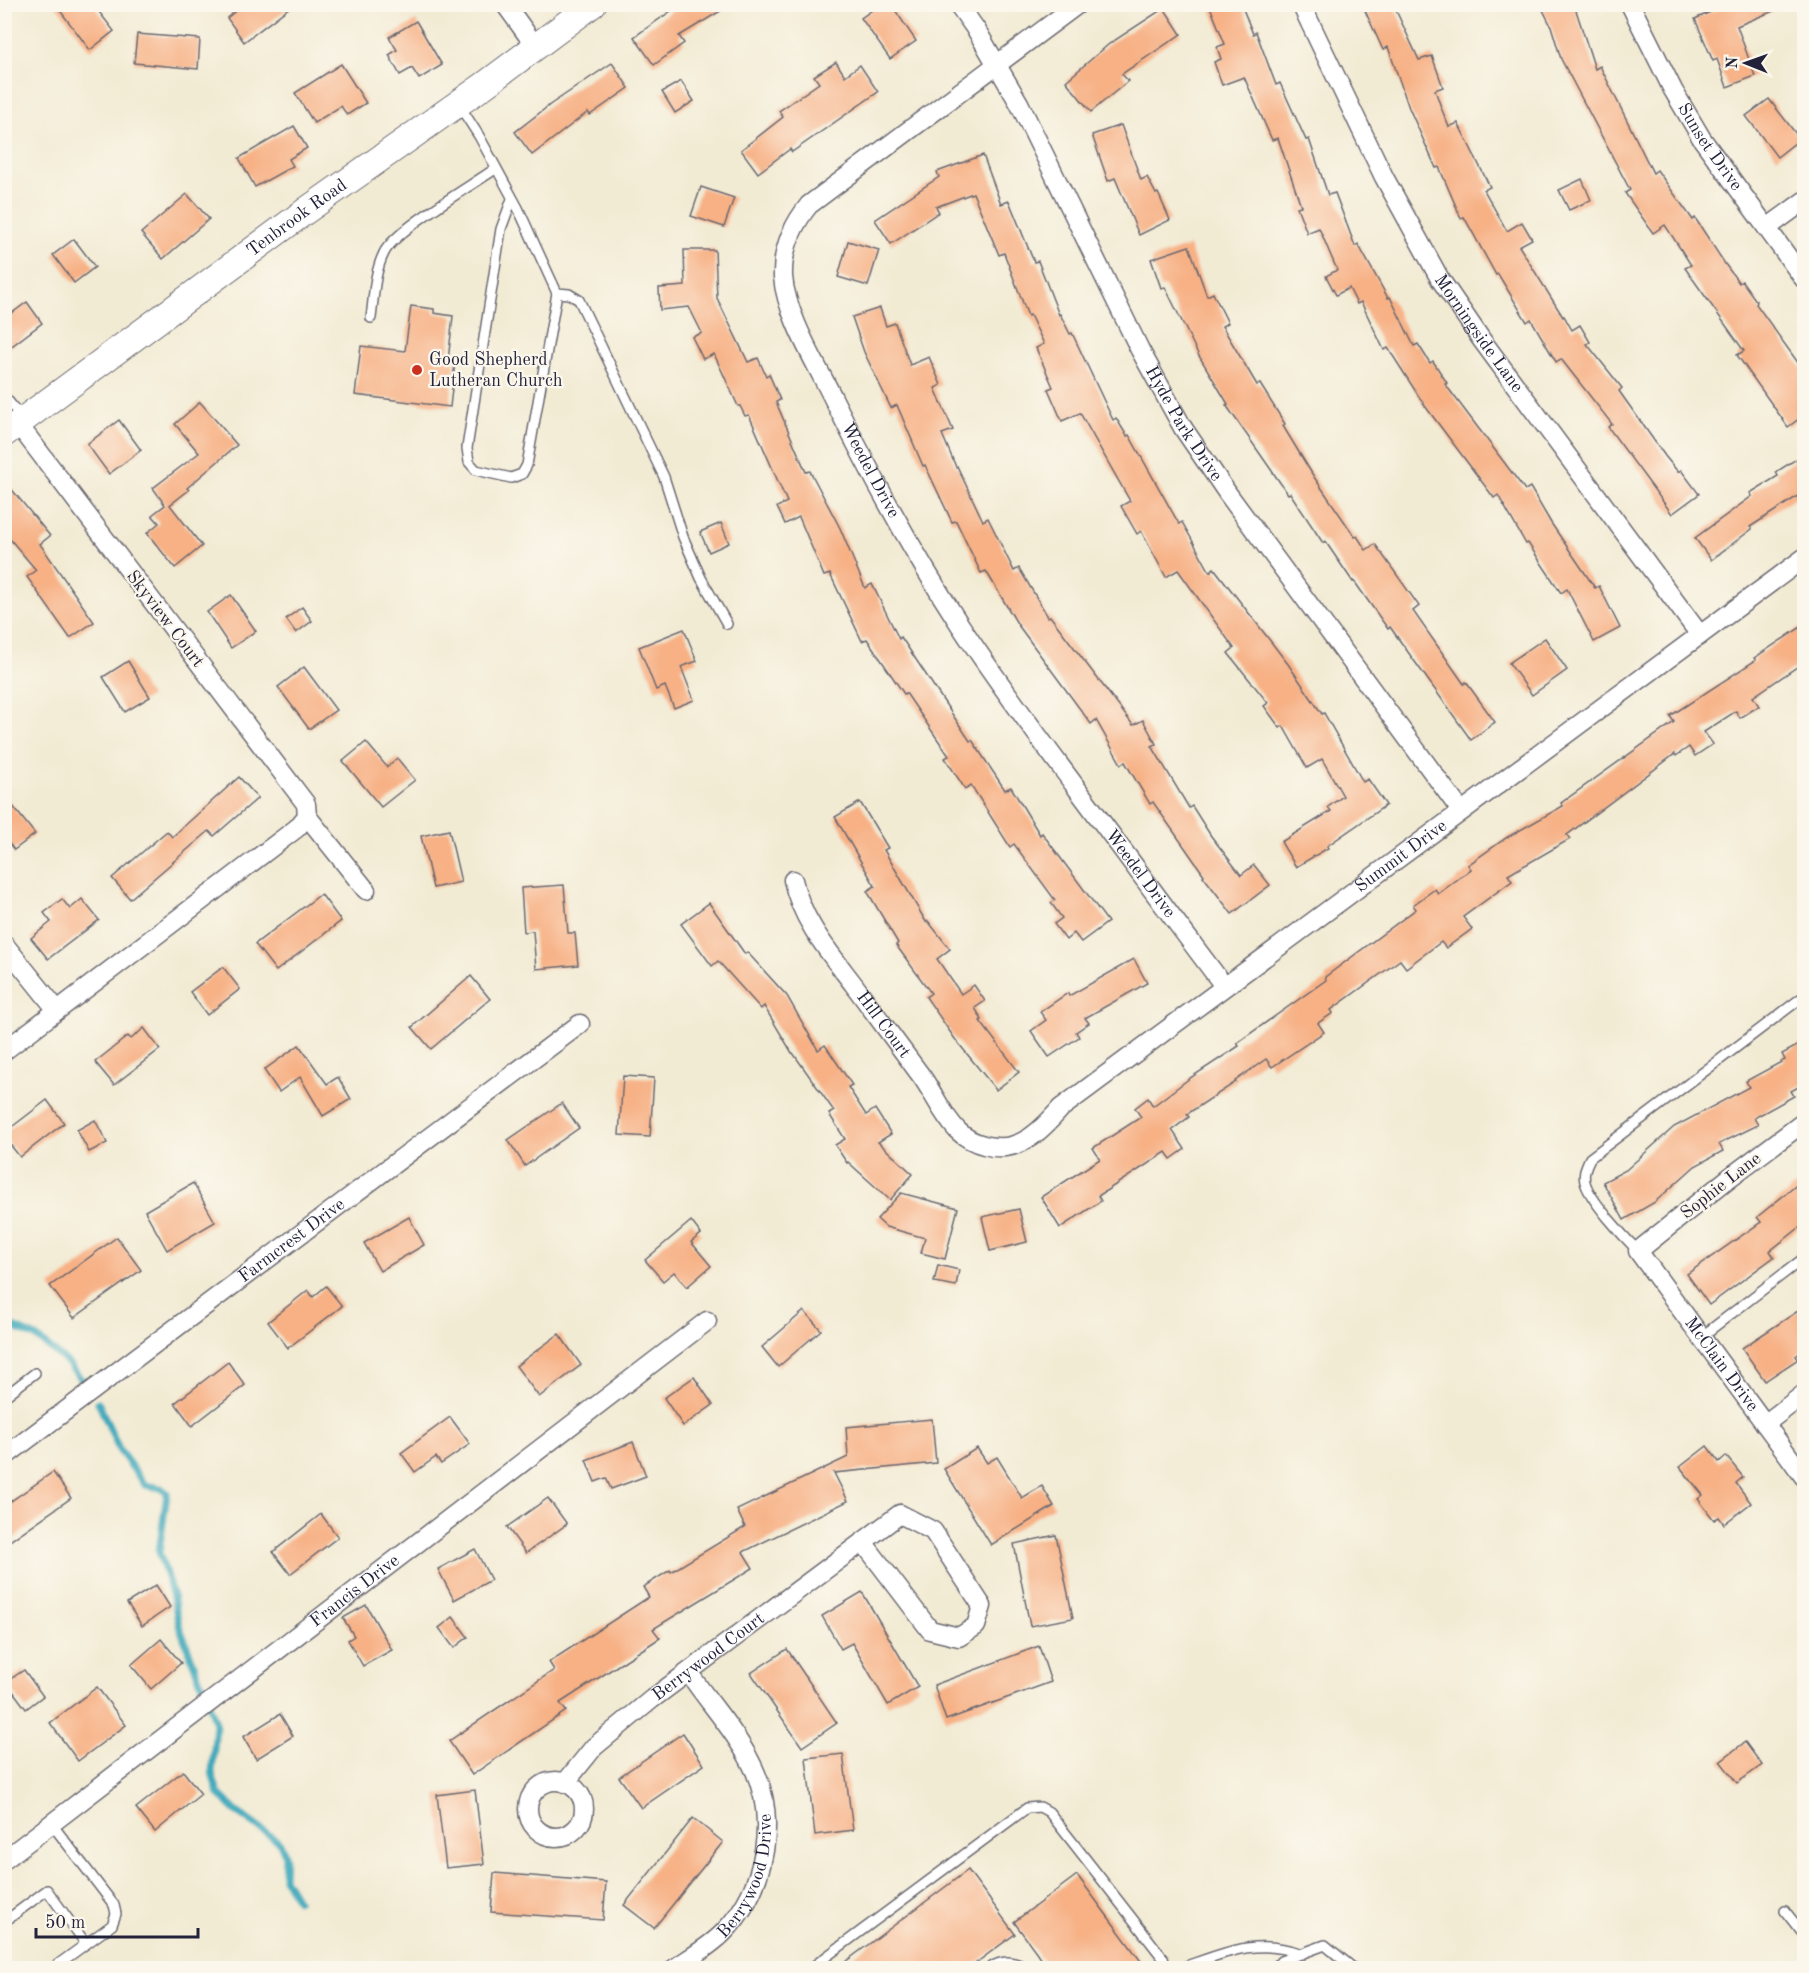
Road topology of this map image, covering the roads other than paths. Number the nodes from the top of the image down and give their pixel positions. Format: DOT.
graph roads {
  1 [pos="505,4"];
  2 [pos="593,4"];
  3 [pos="958,4"];
  4 [pos="1078,4"];
  5 [pos="1300,4"];
  6 [pos="1630,4"];
  7 [pos="536,47"];
  8 [pos="997,66"];
  9 [pos="458,104"];
  10 [pos="495,169"];
  11 [pos="512,199"];
  12 [pos="1804,201"];
  13 [pos="1767,228"];
  14 [pos="1804,279"];
  15 [pos="557,293"];
  16 [pos="371,318"];
  17 [pos="4,396"];
  18 [pos="15,426"];
  19 [pos="1804,558"];
  20 [pos="726,624"];
  21 [pos="1700,635"];
  22 [pos="1461,811"];
  23 [pos="307,816"];
  24 [pos="793,880"];
  25 [pos="366,890"];
  26 [pos="4,944"];
  27 [pos="1224,987"];
  28 [pos="1804,996"];
  29 [pos="57,1010"];
  30 [pos="580,1024"];
  31 [pos="4,1051"];
  32 [pos="1804,1122"];
  33 [pos="998,1148"];
  34 [pos="1638,1251"];
  35 [pos="1804,1258"];
  36 [pos="707,1321"];
  37 [pos="1701,1337"];
  38 [pos="35,1373"];
  39 [pos="1804,1394"];
  40 [pos="4,1397"];
  41 [pos="1764,1424"];
  42 [pos="4,1457"];
  43 [pos="1804,1477"];
  44 [pos="863,1542"];
  45 [pos="689,1673"];
  46 [pos="565,1782"];
  47 [pos="51,1823"];
  48 [pos="4,1860"];
  49 [pos="1785,1911"];
  50 [pos="4,1922"];
  51 [pos="1804,1935"];
  52 [pos="86,1944"];
  53 [pos="1302,1954"];
  54 [pos="53,1968"];
  55 [pos="675,1968"];
  56 [pos="811,1968"];
  57 [pos="990,1968"];
  58 [pos="1027,1968"];
  59 [pos="1166,1968"];
  60 [pos="1181,1968"];
  61 [pos="1275,1968"];
  62 [pos="1353,1968"];
  1 -- 7 [label="street"];
  2 -- 7 [label="street, Tenbrook Road"];
  3 -- 8 [label="street, Hyde Park Drive"];
  4 -- 8 [label="street, Weedel Drive"];
  5 -- 21 [label="street, Morningside Lane"];
  6 -- 13 [label="street, Sunset Drive"];
  7 -- 9 [label="street, Tenbrook Road"];
  8 -- 22 [label="street, Hyde Park Drive"];
  8 -- 27 [label="street, Weedel Drive"];
  9 -- 10 [label="lane"];
  9 -- 18 [label="street, Tenbrook Road"];
  10 -- 11 [label="lane"];
  10 -- 16 [label="lane"];
  11 -- 15 [label="lane"];
  11 -- 15 [label="lane"];
  12 -- 13 [label="street"];
  13 -- 14 [label="street, Sunset Drive"];
  15 -- 20 [label="lane"];
  17 -- 18 [label="lane"];
  18 -- 23 [label="street, Skyview Court"];
  19 -- 21 [label="street, Summit Drive"];
  21 -- 22 [label="street, Summit Drive"];
  22 -- 27 [label="street, Summit Drive"];
  23 -- 25 [label="street, Skyview Court"];
  23 -- 29 [label="street"];
  24 -- 33 [label="street, Hill Court"];
  26 -- 29 [label="street"];
  27 -- 33 [label="street, Summit Drive"];
  28 -- 34 [label="lane"];
  29 -- 31 [label="street"];
  30 -- 42 [label="street, Farmcrest Drive"];
  32 -- 34 [label="street, Sophie Lane"];
  34 -- 37 [label="street, McClain Drive"];
  35 -- 37 [label="lane"];
  36 -- 47 [label="street, Francis Drive"];
  37 -- 41 [label="street, McClain Drive"];
  38 -- 40 [label="lane"];
  39 -- 41 [label="street"];
  41 -- 43 [label="street, McClain Drive"];
  44 -- 44 [label="street, Berrywood Court"];
  44 -- 45 [label="street, Berrywood Court"];
  45 -- 46 [label="street, Berrywood Court"];
  45 -- 55 [label="street, Berrywood Drive"];
  47 -- 48 [label="street, Francis Drive"];
  47 -- 52 [label="lane"];
  49 -- 51 [label="lane"];
  50 -- 52 [label="lane"];
  52 -- 54 [label="lane"];
  53 -- 60 [label="lane"];
  53 -- 61 [label="lane"];
  53 -- 62 [label="lane"];
  56 -- 59 [label="lane"];
  57 -- 58 [label="lane"];
}
